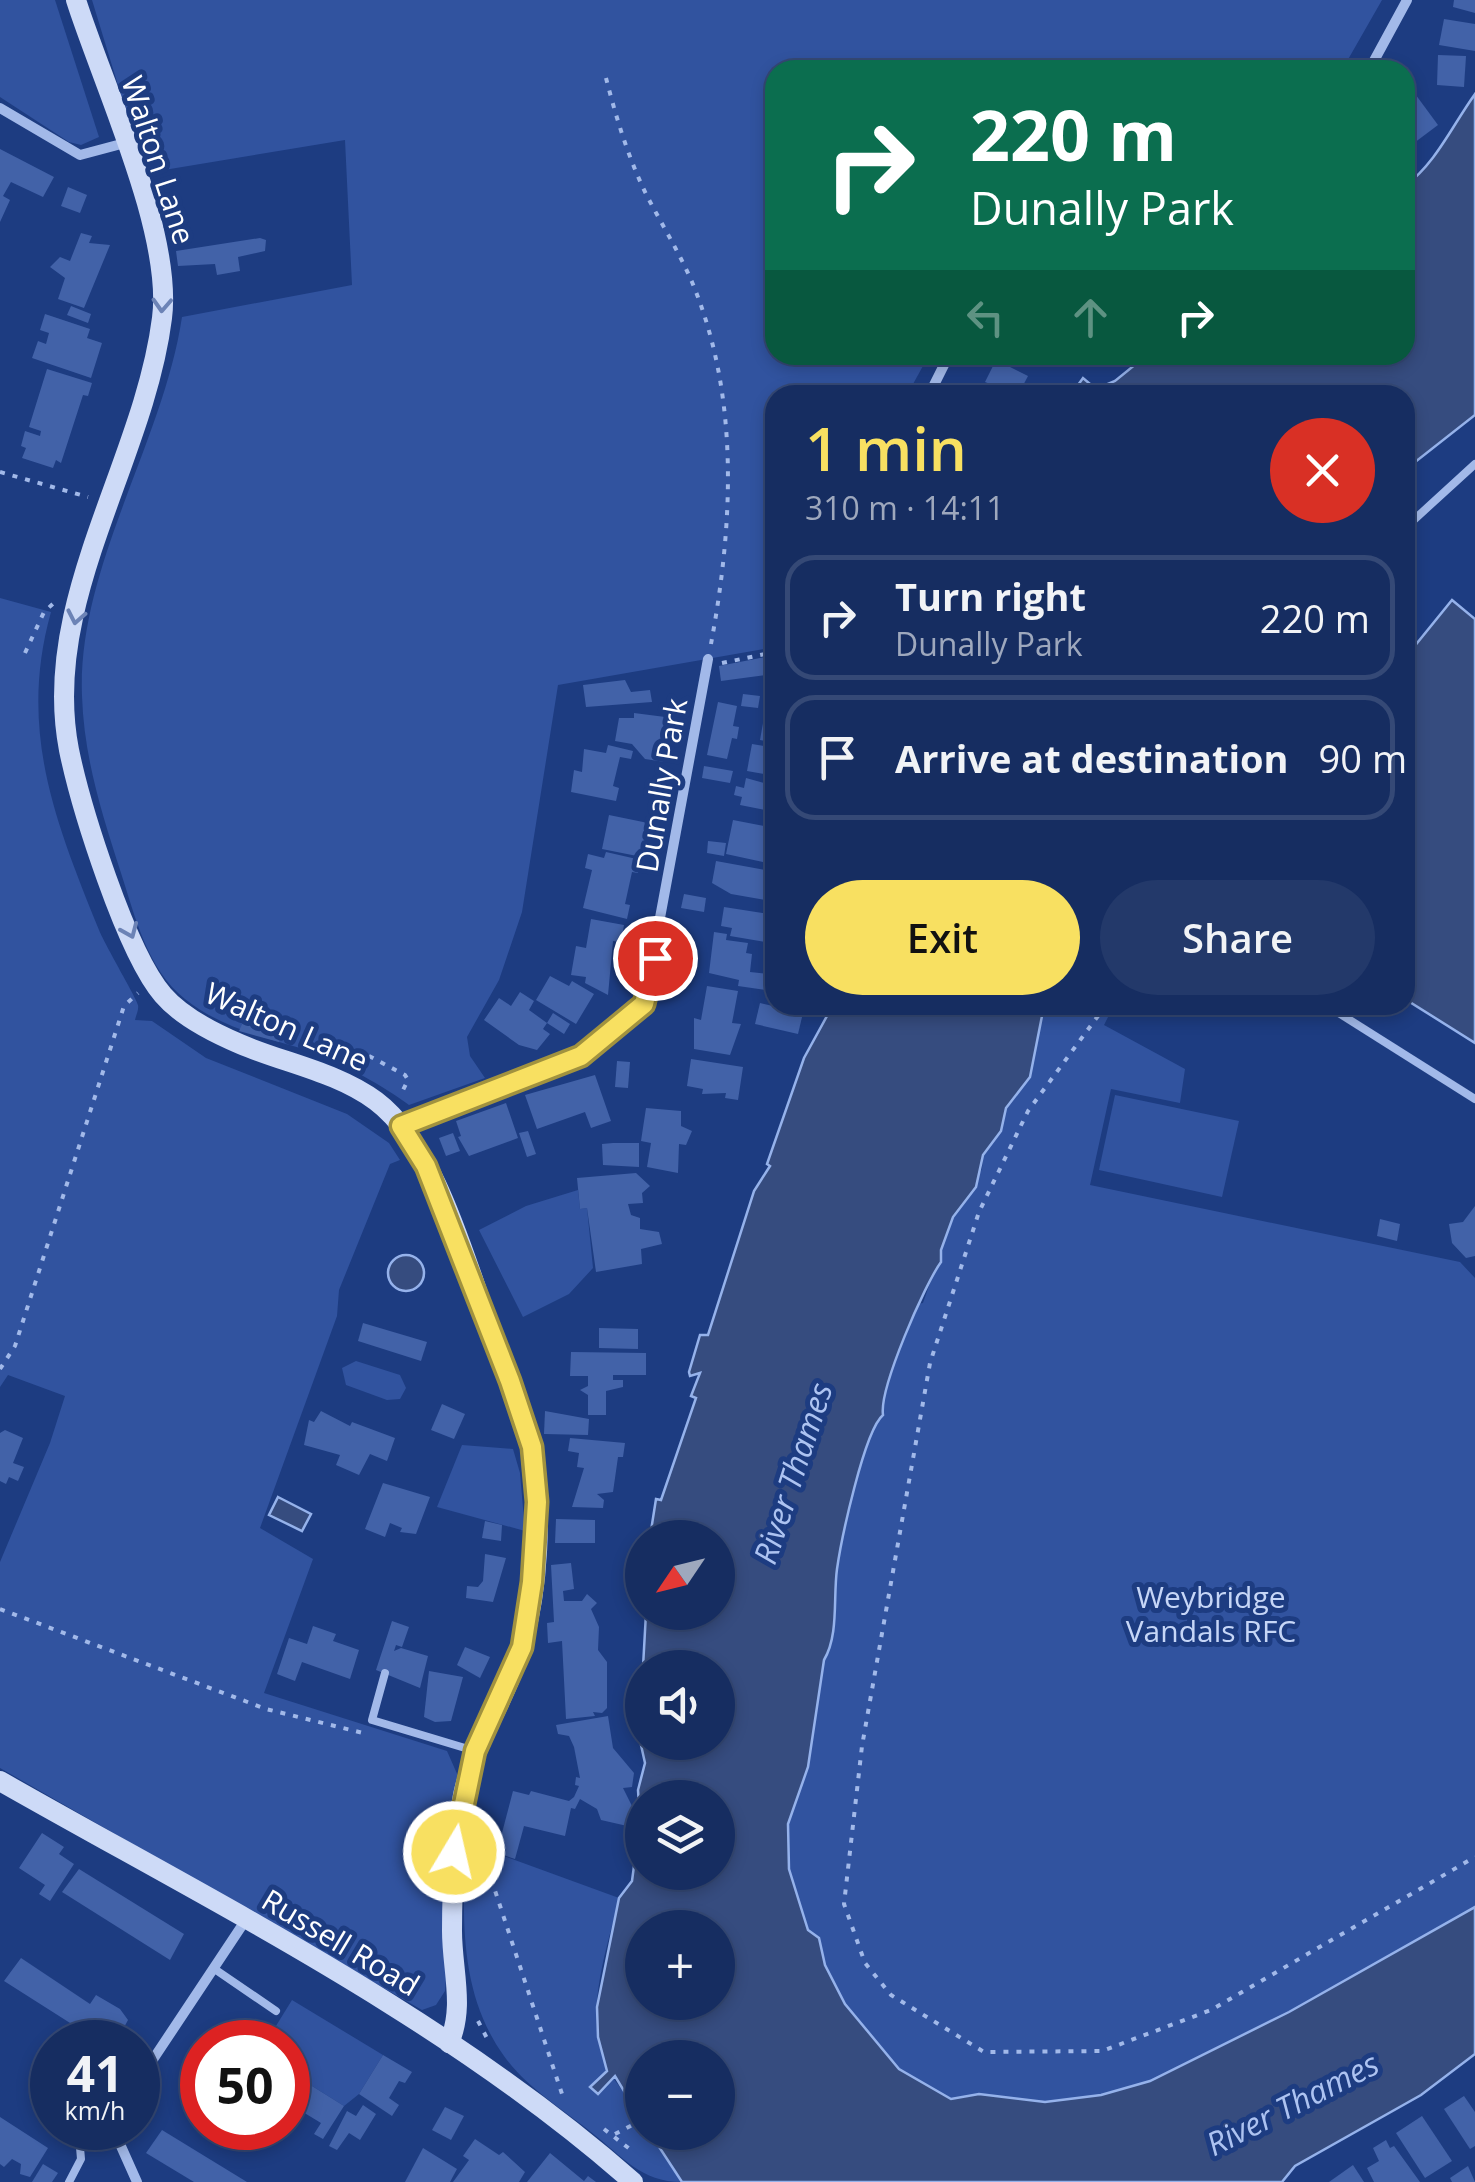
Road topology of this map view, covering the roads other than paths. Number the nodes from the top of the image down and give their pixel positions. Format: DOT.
graph roads {
  1 [pos="76,0"];
  2 [pos="1408,0"];
  3 [pos="1375,60"];
  4 [pos="0,108"];
  5 [pos="124,143"];
  6 [pos="1475,464"];
  7 [pos="1415,519"];
  8 [pos="708,662"];
  9 [pos="1342,1015"];
  10 [pos="1475,1099"];
  11 [pos="395,1119"];
  12 [pos="385,1673"];
  13 [pos="475,1751"];
  14 [pos="0,1781"];
  15 [pos="245,1920"];
  16 [pos="216,1970"];
  17 [pos="276,2011"];
  18 [pos="449,2043"];
  19 [pos="160,2050"];
  20 [pos="80,2150"];
  21 [pos="123,2150"];
  22 [pos="69,2182"];
  23 [pos="137,2182"];
  24 [pos="633,2182"];
  1 -- 5 [label="main road, Walton Lane"];
  2 -- 3 [label="street"];
  4 -- 5 [label="street"];
  5 -- 11 [label="main road, Walton Lane, one-way"];
  6 -- 7 [label="lane"];
  8 -- 11 [label="street, Dunally Park"];
  9 -- 10 [label="lane"];
  11 -- 13 [label="main road, Walton Lane"];
  12 -- 13 [label="lane"];
  13 -- 18 [label="main road, Walton Lane"];
  14 -- 15 [label="main road, Russell Road"];
  15 -- 16 [label="street"];
  15 -- 18 [label="main road, Russell Road"];
  16 -- 17 [label="lane"];
  16 -- 19 [label="street"];
  18 -- 24 [label="main road, Russell Road"];
  20 -- 22 [label="lane"];
  21 -- 23 [label="street"];
}
